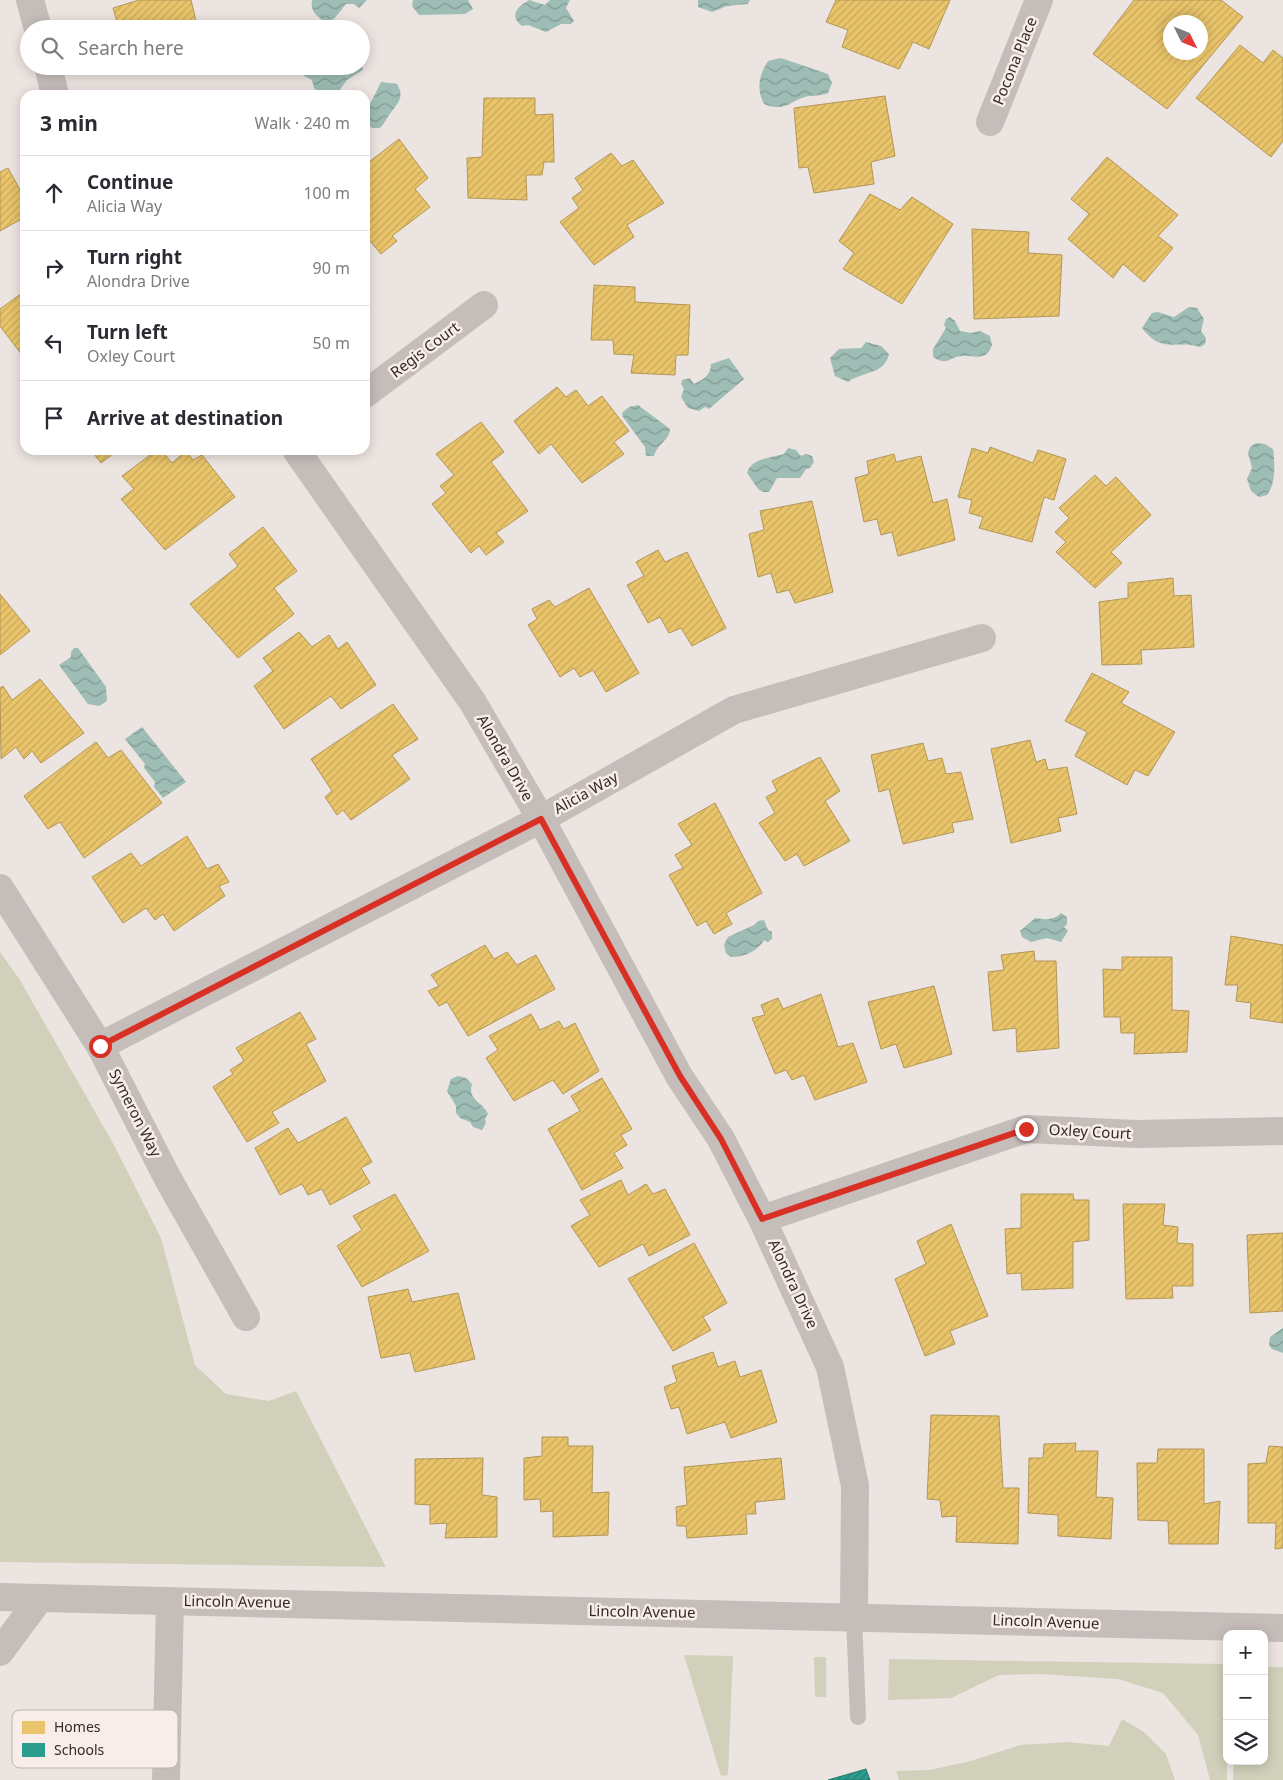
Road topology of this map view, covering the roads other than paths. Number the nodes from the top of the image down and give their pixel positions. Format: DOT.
graph roads {
  1 [pos="30,0"];
  2 [pos="1039,0"];
  3 [pos="36,20"];
  4 [pos="50,75"];
  5 [pos="54,90"];
  6 [pos="990,122"];
  7 [pos="484,305"];
  8 [pos="370,390"];
  9 [pos="300,455"];
  10 [pos="982,638"];
  11 [pos="541,819"];
  12 [pos="0,888"];
  13 [pos="100,1046"];
  14 [pos="1282,1131"];
  15 [pos="762,1219"];
  16 [pos="246,1317"];
  17 [pos="0,1597"];
  18 [pos="40,1598"];
  19 [pos="170,1601"];
  20 [pos="854,1616"];
  21 [pos="1283,1628"];
  22 [pos="0,1652"];
  23 [pos="168,1710"];
  24 [pos="858,1717"];
  1 -- 3 [label="street"];
  2 -- 6 [label="street, Pocona Place"];
  4 -- 5 [label="street"];
  7 -- 8 [label="street, Regis Court"];
  9 -- 11 [label="street, Alondra Drive"];
  10 -- 11 [label="street, Alicia Way"];
  11 -- 13 [label="street, Alicia Way"];
  11 -- 15 [label="street, Alondra Drive"];
  12 -- 13 [label="street, Symeron Way"];
  13 -- 16 [label="street, Symeron Way"];
  14 -- 15 [label="street, Oxley Court"];
  15 -- 20 [label="street, Alondra Drive"];
  17 -- 18 [label="street, Lincoln Avenue"];
  18 -- 19 [label="street, Lincoln Avenue"];
  18 -- 22 [label="street"];
  19 -- 20 [label="street, Lincoln Avenue"];
  19 -- 23 [label="street"];
  20 -- 21 [label="street, Lincoln Avenue"];
  20 -- 24 [label="lane"];
}
